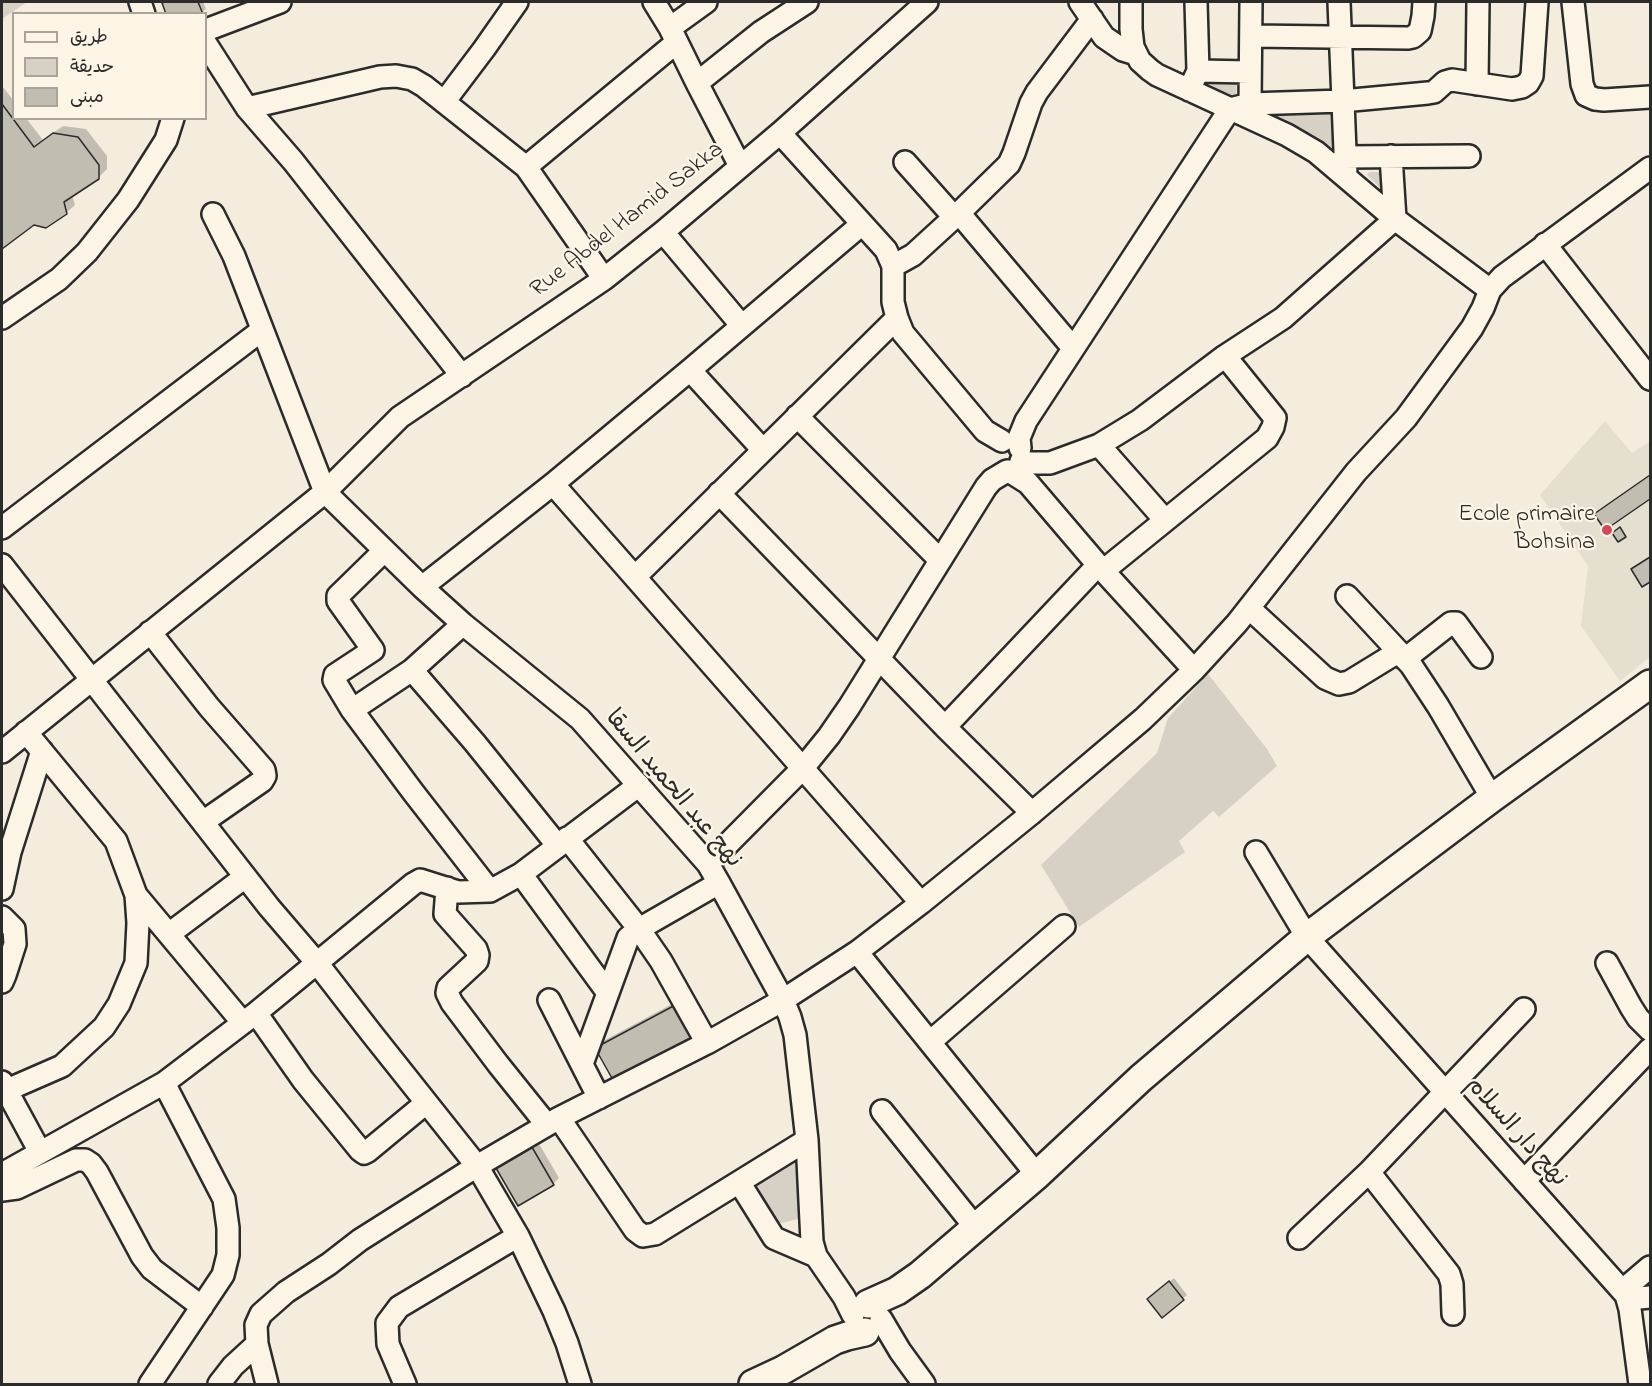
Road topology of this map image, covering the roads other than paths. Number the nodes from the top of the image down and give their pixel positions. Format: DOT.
graph roads {
  1 [pos="280,2"];
  2 [pos="517,2"];
  3 [pos="654,2"];
  4 [pos="672,2"];
  5 [pos="705,2"];
  6 [pos="807,2"];
  7 [pos="927,2"];
  8 [pos="1080,2"];
  9 [pos="1131,2"];
  10 [pos="1196,2"];
  11 [pos="1251,2"];
  12 [pos="1339,2"];
  13 [pos="1424,2"];
  14 [pos="1478,2"];
  15 [pos="1536,2"];
  16 [pos="1574,2"];
  17 [pos="1092,19"];
  18 [pos="207,30"];
  19 [pos="674,35"];
  20 [pos="1251,36"];
  21 [pos="1340,38"];
  22 [pos="207,46"];
  23 [pos="1136,54"];
  24 [pos="1198,71"];
  25 [pos="1250,72"];
  26 [pos="697,84"];
  27 [pos="1477,84"];
  28 [pos="1189,90"];
  29 [pos="1650,97"];
  30 [pos="1342,101"];
  31 [pos="444,102"];
  32 [pos="1240,107"];
  33 [pos="247,108"];
  34 [pos="172,120"];
  35 [pos="780,132"];
  36 [pos="1391,156"];
  37 [pos="1469,156"];
  38 [pos="905,162"];
  39 [pos="740,166"];
  40 [pos="1345,166"];
  41 [pos="526,167"];
  42 [pos="1650,168"];
  43 [pos="213,214"];
  44 [pos="956,215"];
  45 [pos="1395,219"];
  46 [pos="862,224"];
  47 [pos="663,232"];
  48 [pos="1545,244"];
  49 [pos="893,266"];
  50 [pos="604,279"];
  51 [pos="1490,291"];
  52 [pos="2,318"];
  53 [pos="897,318"];
  54 [pos="742,326"];
  55 [pos="262,330"];
  56 [pos="1073,348"];
  57 [pos="1225,356"];
  58 [pos="690,370"];
  59 [pos="462,376"];
  60 [pos="1650,379"];
  61 [pos="797,416"];
  62 [pos="1099,445"];
  63 [pos="763,450"];
  64 [pos="1007,456"];
  65 [pos="553,484"];
  66 [pos="325,492"];
  67 [pos="719,493"];
  68 [pos="1165,520"];
  69 [pos="2,528"];
  70 [pos="384,550"];
  71 [pos="940,560"];
  72 [pos="2,565"];
  73 [pos="1100,568"];
  74 [pos="634,577"];
  75 [pos="422,587"];
  76 [pos="1347,596"];
  77 [pos="1249,608"];
  78 [pos="463,624"];
  79 [pos="150,632"];
  80 [pos="1402,655"];
  81 [pos="1481,657"];
  82 [pos="879,658"];
  83 [pos="412,670"];
  84 [pos="1194,670"];
  85 [pos="91,680"];
  86 [pos="1650,684"];
  87 [pos="352,710"];
  88 [pos="945,727"];
  89 [pos="26,732"];
  90 [pos="42,751"];
  91 [pos="2,752"];
  92 [pos="802,768"];
  93 [pos="639,785"];
  94 [pos="1492,798"];
  95 [pos="1032,813"];
  96 [pos="203,822"];
  97 [pos="562,842"];
  98 [pos="1256,852"];
  99 [pos="708,864"];
  100 [pos="520,874"];
  101 [pos="245,877"];
  102 [pos="719,883"];
  103 [pos="447,888"];
  104 [pos="2,889"];
  105 [pos="490,891"];
  106 [pos="136,895"];
  107 [pos="921,903"];
  108 [pos="2,917"];
  109 [pos="1064,926"];
  110 [pos="639,929"];
  111 [pos="169,934"];
  112 [pos="1307,937"];
  113 [pos="857,952"];
  114 [pos="317,963"];
  115 [pos="1607,963"];
  116 [pos="2,982"];
  117 [pos="608,993"];
  118 [pos="549,1000"];
  119 [pos="783,1000"];
  120 [pos="1524,1009"];
  121 [pos="250,1018"];
  122 [pos="1650,1030"];
  123 [pos="930,1042"];
  124 [pos="707,1043"];
  125 [pos="1650,1049"];
  126 [pos="582,1064"];
  127 [pos="164,1083"];
  128 [pos="4,1086"];
  129 [pos="1444,1092"];
  130 [pos="599,1098"];
  131 [pos="426,1102"];
  132 [pos="882,1111"];
  133 [pos="553,1122"];
  134 [pos="807,1140"];
  135 [pos="40,1152"];
  136 [pos="477,1166"];
  137 [pos="1369,1172"];
  138 [pos="2,1174"];
  139 [pos="1037,1175"];
  140 [pos="1524,1181"];
  141 [pos="739,1182"];
  142 [pos="2,1190"];
  143 [pos="975,1227"];
  144 [pos="518,1236"];
  145 [pos="1299,1238"];
  146 [pos="816,1256"];
  147 [pos="1650,1267"];
  148 [pos="1626,1295"];
  149 [pos="1650,1297"];
  150 [pos="202,1307"];
  151 [pos="1453,1314"];
  152 [pos="867,1317"];
  153 [pos="257,1344"];
  154 [pos="150,1384"];
  155 [pos="219,1384"];
  156 [pos="267,1384"];
  157 [pos="405,1384"];
  158 [pos="580,1384"];
  159 [pos="753,1384"];
  160 [pos="924,1384"];
  161 [pos="1640,1384"];
  1 -- 18 [label="street"];
  2 -- 31 [label="street"];
  3 -- 19 [label="street"];
  4 -- 19 [label="street"];
  5 -- 19 [label="street"];
  6 -- 26 [label="street"];
  7 -- 35 [label="street, Rue Abdel Hamid Sakka"];
  8 -- 17 [label="street"];
  9 -- 23 [label="street"];
  10 -- 24 [label="street"];
  11 -- 20 [label="street"];
  12 -- 21 [label="street"];
  13 -- 21 [label="street"];
  14 -- 27 [label="street"];
  15 -- 27 [label="street"];
  16 -- 29 [label="street"];
  17 -- 23 [label="street"];
  17 -- 44 [label="street"];
  19 -- 26 [label="street"];
  19 -- 41 [label="street"];
  20 -- 21 [label="street"];
  20 -- 25 [label="street"];
  21 -- 30 [label="street"];
  22 -- 33 [label="street"];
  23 -- 28 [label="street"];
  24 -- 25 [label="street"];
  24 -- 28 [label="street"];
  25 -- 32 [label="street"];
  26 -- 39 [label="street"];
  27 -- 30 [label="street"];
  28 -- 32 [label="street"];
  30 -- 32 [label="street"];
  30 -- 40 [label="street"];
  31 -- 33 [label="street"];
  31 -- 41 [label="street"];
  32 -- 40 [label="street"];
  32 -- 56 [label="street"];
  33 -- 59 [label="street"];
  34 -- 52 [label="street"];
  35 -- 39 [label="street, Rue Abdel Hamid Sakka"];
  35 -- 46 [label="street"];
  36 -- 37 [label="street"];
  36 -- 40 [label="street"];
  36 -- 45 [label="street"];
  38 -- 44 [label="street"];
  39 -- 47 [label="street, Rue Abdel Hamid Sakka"];
  40 -- 45 [label="street"];
  41 -- 50 [label="street"];
  42 -- 48 [label="street"];
  43 -- 55 [label="street"];
  44 -- 49 [label="street"];
  44 -- 56 [label="street"];
  45 -- 51 [label="street"];
  45 -- 57 [label="street"];
  46 -- 49 [label="street"];
  46 -- 54 [label="street"];
  47 -- 50 [label="street, Rue Abdel Hamid Sakka"];
  47 -- 54 [label="street"];
  48 -- 51 [label="street"];
  48 -- 60 [label="street"];
  49 -- 53 [label="street"];
  50 -- 59 [label="street, Rue Abdel Hamid Sakka"];
  51 -- 77 [label="street"];
  53 -- 61 [label="street"];
  53 -- 64 [label="street"];
  54 -- 58 [label="street"];
  55 -- 66 [label="street"];
  55 -- 69 [label="street"];
  56 -- 64 [label="street"];
  57 -- 62 [label="street"];
  57 -- 68 [label="street"];
  58 -- 63 [label="street"];
  58 -- 65 [label="street"];
  59 -- 66 [label="street, Rue Abdel Hamid Sakka"];
  61 -- 63 [label="street"];
  61 -- 71 [label="street"];
  62 -- 64 [label="street"];
  62 -- 68 [label="street"];
  63 -- 67 [label="street"];
  64 -- 71 [label="street"];
  64 -- 73 [label="street"];
  65 -- 74 [label="street"];
  65 -- 75 [label="street"];
  66 -- 70 [label="street, نهج عبد الحميد السقا"];
  66 -- 79 [label="street, Rue Abdel Hamid Sakka"];
  67 -- 74 [label="street"];
  67 -- 82 [label="street"];
  68 -- 73 [label="street"];
  70 -- 75 [label="street, نهج عبد الحميد السقا"];
  70 -- 87 [label="street"];
  71 -- 82 [label="street"];
  72 -- 85 [label="street"];
  73 -- 84 [label="street"];
  73 -- 88 [label="street"];
  74 -- 92 [label="street"];
  75 -- 78 [label="street, نهج عبد الحميد السقا"];
  76 -- 80 [label="street"];
  77 -- 80 [label="street"];
  77 -- 84 [label="street"];
  78 -- 83 [label="street"];
  78 -- 93 [label="street, نهج عبد الحميد السقا"];
  79 -- 85 [label="street, Rue Abdel Hamid Sakka"];
  79 -- 96 [label="street"];
  80 -- 81 [label="street"];
  80 -- 94 [label="street"];
  82 -- 88 [label="street"];
  82 -- 92 [label="street"];
  83 -- 87 [label="street"];
  83 -- 97 [label="street"];
  84 -- 95 [label="street"];
  85 -- 89 [label="street, Rue Abdel Hamid Sakka"];
  85 -- 96 [label="street"];
  86 -- 94 [label="main road"];
  87 -- 105 [label="street"];
  88 -- 95 [label="street"];
  89 -- 90 [label="street"];
  89 -- 91 [label="street, Rue Abdel Hamid Sakka"];
  90 -- 104 [label="street"];
  90 -- 106 [label="street"];
  92 -- 99 [label="street"];
  92 -- 107 [label="street"];
  93 -- 97 [label="street"];
  93 -- 99 [label="street, نهج عبد الحميد السقا"];
  94 -- 112 [label="main road"];
  95 -- 107 [label="street"];
  96 -- 101 [label="street"];
  97 -- 100 [label="street"];
  97 -- 110 [label="street"];
  98 -- 112 [label="street, نهج دار السلام"];
  99 -- 102 [label="street, نهج عبد الحميد السقا"];
  100 -- 105 [label="street"];
  100 -- 117 [label="street"];
  101 -- 111 [label="street"];
  101 -- 114 [label="street"];
  102 -- 110 [label="street"];
  102 -- 119 [label="street, نهج عبد الحميد السقا"];
  103 -- 105 [label="street"];
  103 -- 114 [label="street"];
  103 -- 133 [label="street"];
  106 -- 111 [label="street"];
  106 -- 128 [label="street"];
  107 -- 113 [label="street"];
  108 -- 116 [label="street"];
  109 -- 123 [label="street"];
  110 -- 117 [label="street"];
  110 -- 124 [label="street"];
  111 -- 121 [label="street"];
  112 -- 129 [label="street, نهج دار السلام"];
  112 -- 139 [label="main road"];
  113 -- 119 [label="street"];
  113 -- 123 [label="street"];
  114 -- 121 [label="street"];
  114 -- 131 [label="street"];
  115 -- 122 [label="street"];
  117 -- 126 [label="street"];
  118 -- 126 [label="street"];
  119 -- 124 [label="street"];
  119 -- 134 [label="street, نهج عبد الحميد السقا"];
  120 -- 129 [label="street"];
  121 -- 127 [label="street"];
  121 -- 131 [label="street"];
  123 -- 139 [label="street"];
  124 -- 130 [label="street"];
  125 -- 140 [label="street"];
  126 -- 130 [label="street"];
  127 -- 135 [label="street"];
  127 -- 150 [label="street"];
  128 -- 135 [label="street"];
  129 -- 137 [label="street"];
  129 -- 140 [label="street, نهج دار السلام"];
  130 -- 133 [label="street"];
  131 -- 136 [label="street"];
  132 -- 143 [label="street"];
  133 -- 136 [label="street"];
  133 -- 141 [label="street"];
  134 -- 141 [label="street"];
  134 -- 146 [label="street, نهج عبد الحميد السقا"];
  135 -- 138 [label="street"];
  136 -- 144 [label="street"];
  136 -- 153 [label="street"];
  137 -- 145 [label="street"];
  137 -- 151 [label="street"];
  139 -- 143 [label="main road"];
  140 -- 148 [label="street, نهج دار السلام"];
  141 -- 146 [label="street"];
  142 -- 150 [label="street"];
  143 -- 152 [label="main road"];
  144 -- 157 [label="street"];
  144 -- 158 [label="street"];
  146 -- 152 [label="street, نهج عبد الحميد السقا"];
  147 -- 148 [label="street"];
  148 -- 149 [label="street"];
  148 -- 161 [label="street"];
  150 -- 154 [label="street"];
  152 -- 159 [label="main road"];
  152 -- 160 [label="street, نهج عبد الحميد السقا"];
  153 -- 155 [label="street"];
  153 -- 156 [label="street"];
}
